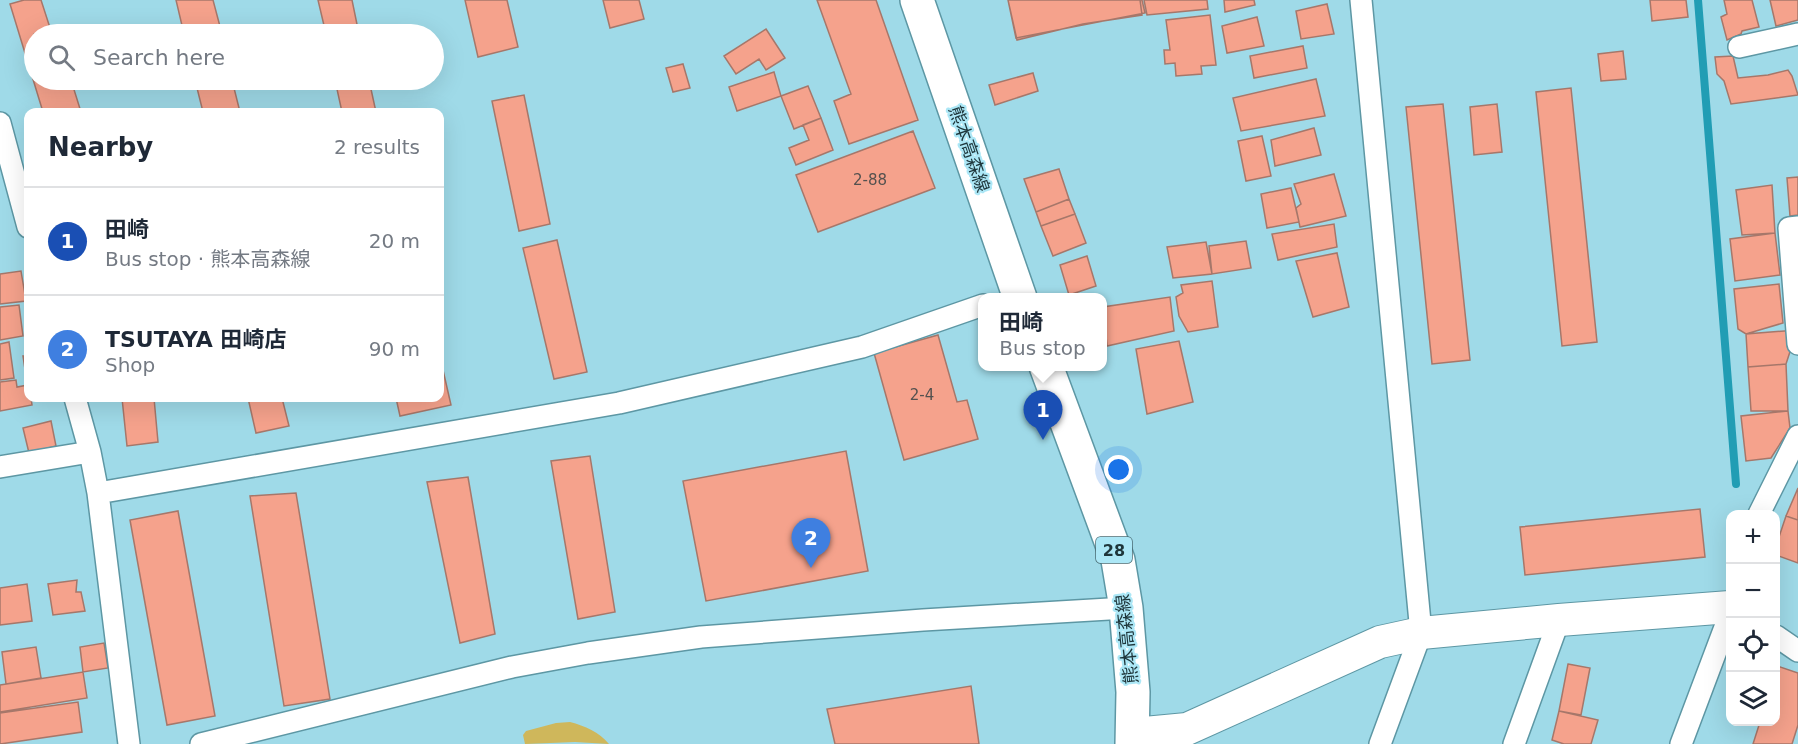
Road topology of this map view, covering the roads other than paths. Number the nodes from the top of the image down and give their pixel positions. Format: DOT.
graph roads {
  1 [pos="917,0"];
  2 [pos="1361,0"];
  3 [pos="1798,34"];
  4 [pos="1739,47"];
  5 [pos="0,123"];
  6 [pos="24,212"];
  7 [pos="1798,227"];
  8 [pos="1013,293"];
  9 [pos="978,307"];
  10 [pos="1798,344"];
  11 [pos="1048,371"];
  12 [pos="76,402"];
  13 [pos="1798,436"];
  14 [pos="90,452"];
  15 [pos="0,467"];
  16 [pos="98,493"];
  17 [pos="1761,510"];
  18 [pos="1726,607"];
  19 [pos="1126,608"];
  20 [pos="1729,618"];
  21 [pos="1559,620"];
  22 [pos="1421,633"];
  23 [pos="1780,639"];
  24 [pos="1798,651"];
  25 [pos="1191,736"];
  26 [pos="1133,739"];
  27 [pos="129,744"];
  28 [pos="201,744"];
  29 [pos="1380,744"];
  30 [pos="1514,744"];
  31 [pos="1681,744"];
  1 -- 8 [label="main road, 熊本高森線"];
  2 -- 22 [label="street"];
  3 -- 4 [label="street"];
  5 -- 6 [label="street"];
  7 -- 10 [label="street"];
  9 -- 16 [label="street"];
  11 -- 19 [label="main road, 熊本高森線 / 28"];
  12 -- 14 [label="street"];
  13 -- 17 [label="street"];
  14 -- 15 [label="street"];
  14 -- 16 [label="street"];
  16 -- 27 [label="street"];
  18 -- 21 [label="street"];
  19 -- 26 [label="main road, 熊本高森線 / 28"];
  19 -- 28 [label="street"];
  20 -- 31 [label="street"];
  21 -- 22 [label="street"];
  21 -- 30 [label="street"];
  22 -- 25 [label="street"];
  22 -- 29 [label="street"];
  23 -- 24 [label="street"];
  25 -- 26 [label="street"];
}
